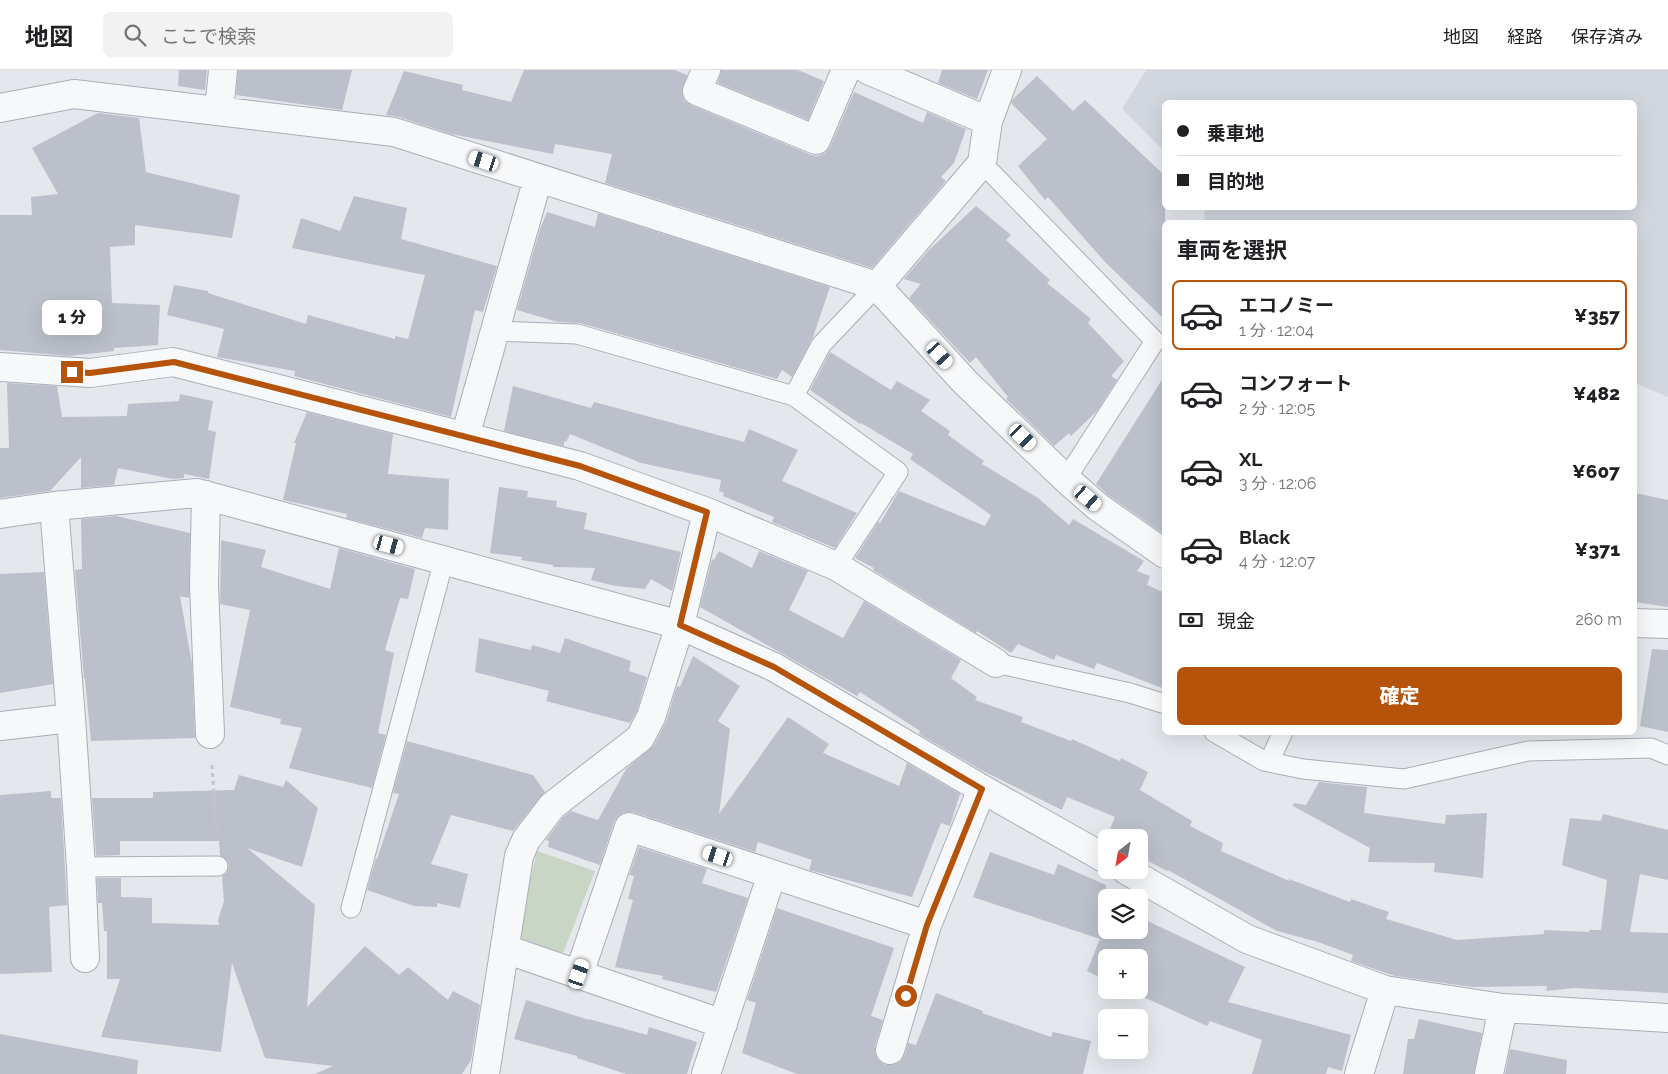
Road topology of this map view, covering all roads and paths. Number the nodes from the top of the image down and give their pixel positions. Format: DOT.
graph roads {
  1 [pos="223,70"];
  2 [pos="706,70"];
  3 [pos="846,70"];
  4 [pos="868,70"];
  5 [pos="1007,70"];
  6 [pos="0,108"];
  7 [pos="219,111"];
  8 [pos="988,121"];
  9 [pos="982,163"];
  10 [pos="538,178"];
  11 [pos="877,286"];
  12 [pos="495,331"];
  13 [pos="0,367"];
  14 [pos="794,396"];
  15 [pos="465,437"];
  16 [pos="1066,479"];
  17 [pos="206,495"];
  18 [pos="54,506"];
  19 [pos="707,512"];
  20 [pos="0,514"];
  21 [pos="1162,552"];
  22 [pos="444,560"];
  23 [pos="836,566"];
  24 [pos="1637,623"];
  25 [pos="1668,624"];
  26 [pos="680,625"];
  27 [pos="996,663"];
  28 [pos="1162,703"];
  29 [pos="71,718"];
  30 [pos="0,726"];
  31 [pos="210,734"];
  32 [pos="1219,735"];
  33 [pos="1281,735"];
  34 [pos="1668,755"];
  35 [pos="1269,762"];
  36 [pos="982,789"];
  37 [pos="1098,854"];
  38 [pos="218,866"];
  39 [pos="81,867"];
  40 [pos="772,874"];
  41 [pos="1142,879"];
  42 [pos="351,908"];
  43 [pos="927,925"];
  44 [pos="505,949"];
  45 [pos="85,958"];
  46 [pos="579,974"];
  47 [pos="1385,990"];
  48 [pos="1503,1008"];
  49 [pos="1668,1018"];
  50 [pos="722,1024"];
  51 [pos="890,1050"];
  52 [pos="485,1074"];
  53 [pos="706,1074"];
  54 [pos="1359,1074"];
  55 [pos="1489,1074"];
  1 -- 7 [label="street"];
  2 -- 3 [label="street"];
  4 -- 8 [label="street"];
  5 -- 8 [label="street"];
  6 -- 7 [label="street"];
  7 -- 10 [label="street"];
  8 -- 9 [label="street"];
  9 -- 11 [label="street"];
  9 -- 16 [label="lane"];
  10 -- 11 [label="street"];
  10 -- 12 [label="street"];
  11 -- 14 [label="lane"];
  11 -- 16 [label="street"];
  12 -- 14 [label="lane"];
  12 -- 15 [label="street"];
  13 -- 15 [label="street"];
  14 -- 23 [label="lane"];
  15 -- 19 [label="street"];
  16 -- 21 [label="street"];
  17 -- 18 [label="street"];
  17 -- 22 [label="street"];
  17 -- 31 [label="street"];
  18 -- 20 [label="street"];
  18 -- 29 [label="street"];
  19 -- 23 [label="street"];
  19 -- 26 [label="street"];
  22 -- 26 [label="street"];
  22 -- 42 [label="lane"];
  23 -- 27 [label="street"];
  24 -- 25 [label="street"];
  26 -- 36 [label="street"];
  26 -- 44 [label="street"];
  27 -- 28 [label="lane"];
  29 -- 30 [label="street"];
  29 -- 39 [label="street"];
  31 -- 38 [label="path"];
  32 -- 35 [label="lane"];
  33 -- 35 [label="lane"];
  34 -- 35 [label="lane"];
  36 -- 37 [label="street"];
  36 -- 43 [label="street"];
  38 -- 39 [label="lane"];
  39 -- 45 [label="street"];
  40 -- 43 [label="street"];
  40 -- 46 [label="street"];
  40 -- 50 [label="street"];
  41 -- 47 [label="street"];
  43 -- 51 [label="street"];
  44 -- 46 [label="street"];
  44 -- 52 [label="street"];
  46 -- 50 [label="street"];
  47 -- 48 [label="street"];
  47 -- 54 [label="street"];
  48 -- 49 [label="street"];
  48 -- 55 [label="street"];
  50 -- 53 [label="street"];
}
